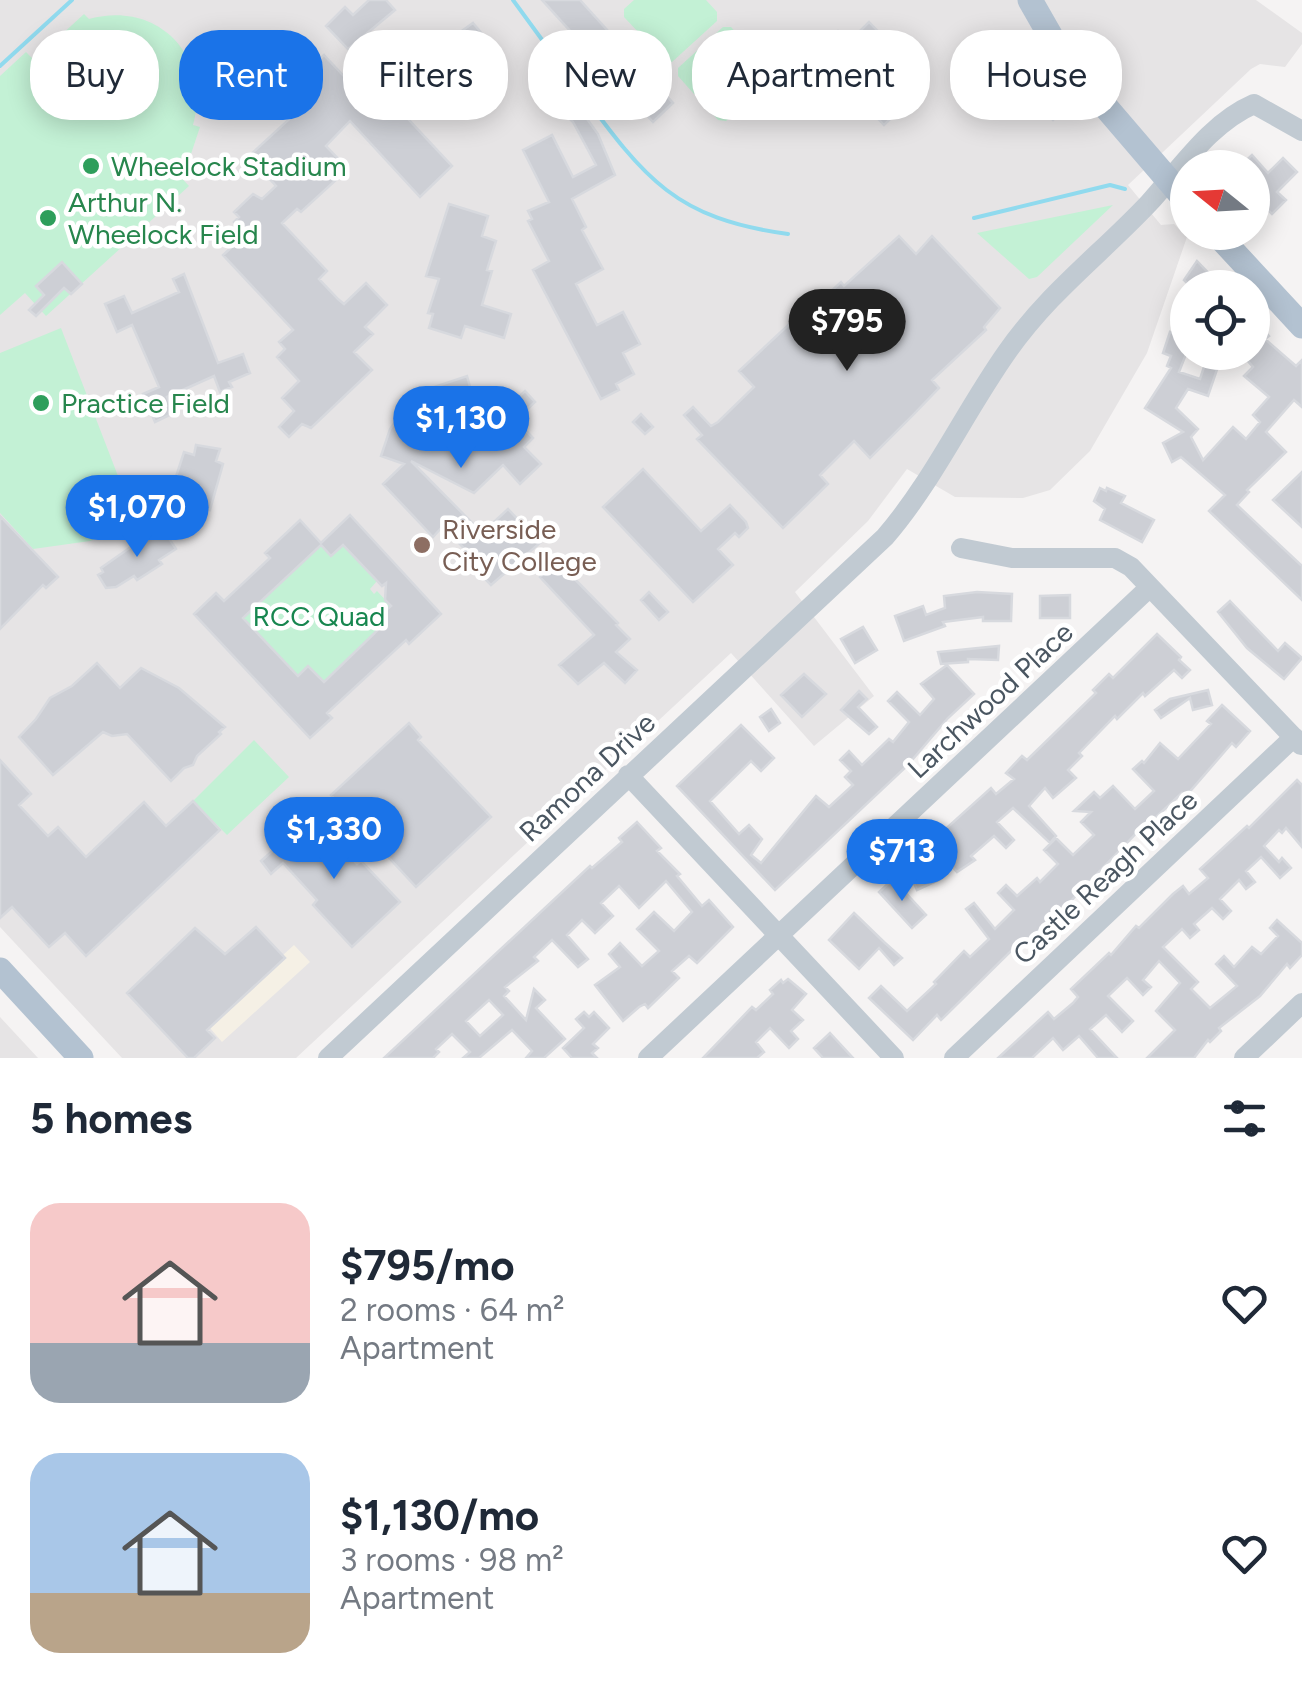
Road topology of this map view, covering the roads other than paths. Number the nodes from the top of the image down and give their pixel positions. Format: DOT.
graph roads {
  1 [pos="1030,0"];
  2 [pos="1302,130"];
  3 [pos="1168,180"];
  4 [pos="1170,182"];
  5 [pos="1232,250"];
  6 [pos="1302,326"];
  7 [pos="961,548"];
  8 [pos="1150,587"];
  9 [pos="1298,742"];
  10 [pos="628,775"];
  11 [pos="778,935"];
  12 [pos="0,970"];
  13 [pos="1302,1003"];
  14 [pos="81,1058"];
  15 [pos="328,1058"];
  16 [pos="648,1058"];
  17 [pos="894,1058"];
  18 [pos="954,1058"];
  19 [pos="1244,1058"];
  1 -- 3 [label="main road"];
  2 -- 3 [label="street, Ramona Drive"];
  3 -- 4 [label="main road"];
  3 -- 10 [label="street, Ramona Drive"];
  5 -- 6 [label="main road"];
  7 -- 8 [label="street"];
  8 -- 9 [label="street"];
  8 -- 11 [label="street, Larchwood Place"];
  9 -- 18 [label="street, Castle Reagh Place"];
  10 -- 11 [label="street"];
  10 -- 15 [label="street, Ramona Drive"];
  11 -- 16 [label="street, Larchwood Place"];
  11 -- 17 [label="street"];
  12 -- 14 [label="main road"];
  13 -- 19 [label="street"];
}
